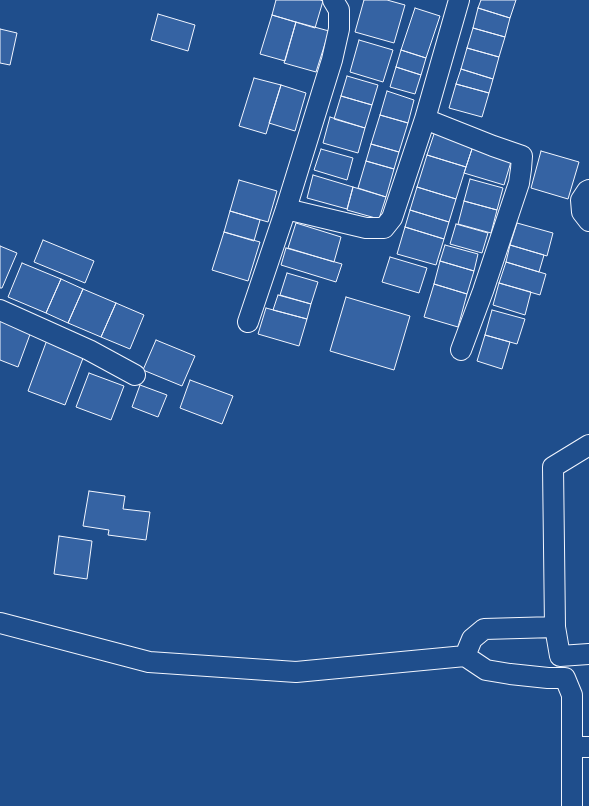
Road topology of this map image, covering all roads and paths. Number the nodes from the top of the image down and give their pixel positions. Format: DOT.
graph roads {
  1 [pos="333,0"];
  2 [pos="453,1"];
  3 [pos="425,118"];
  4 [pos="589,190"];
  5 [pos="286,209"];
  6 [pos="589,221"];
  7 [pos="0,310"];
  8 [pos="248,322"];
  9 [pos="461,350"];
  10 [pos="135,375"];
  11 [pos="589,445"];
  12 [pos="0,623"];
  13 [pos="555,627"];
  14 [pos="589,654"];
  15 [pos="465,656"];
  16 [pos="560,656"];
  17 [pos="565,678"];
  18 [pos="581,747"];
  19 [pos="572,806"];
  1 -- 5 [label="street"];
  2 -- 3 [label="street"];
  3 -- 5 [label="street"];
  3 -- 9 [label="street"];
  4 -- 6 [label="street"];
  5 -- 8 [label="street"];
  7 -- 10 [label="street"];
  11 -- 13 [label="street"];
  12 -- 15 [label="street"];
  13 -- 15 [label="street"];
  13 -- 16 [label="street"];
  14 -- 16 [label="street"];
  15 -- 17 [label="street"];
  16 -- 17 [label="street"];
  17 -- 18 [label="street"];
  18 -- 19 [label="street"];
}
